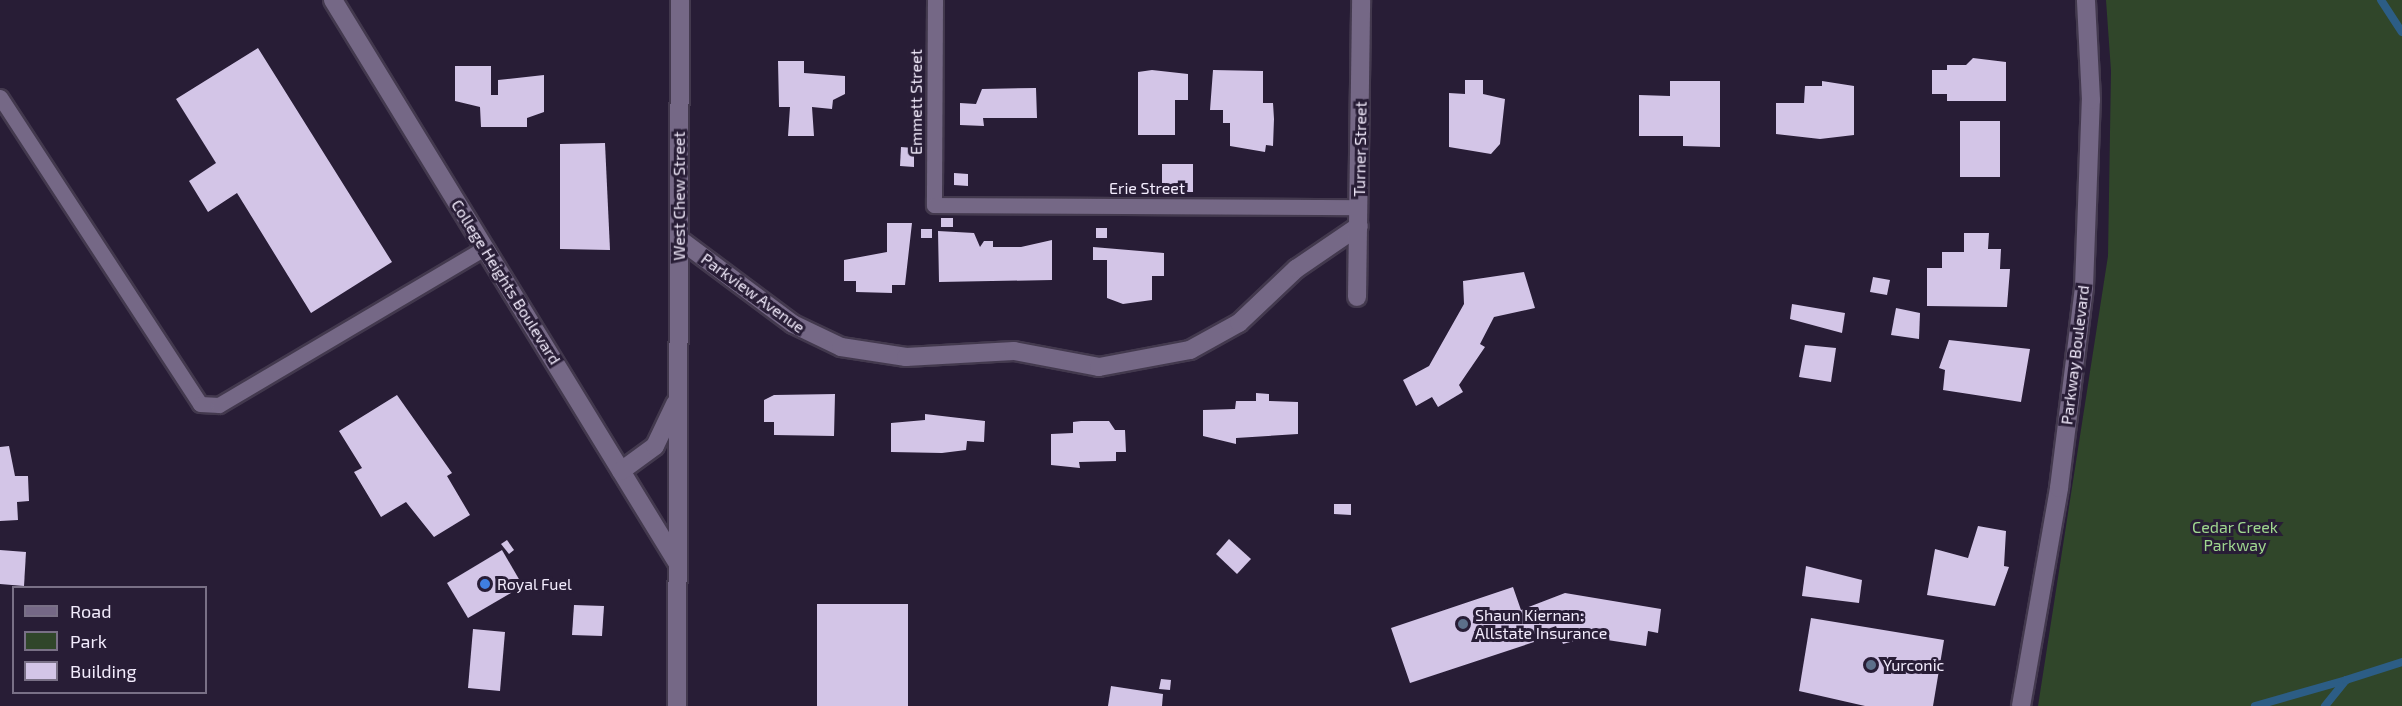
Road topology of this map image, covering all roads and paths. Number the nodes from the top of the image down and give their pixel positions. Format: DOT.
graph roads {
  1 [pos="333,0"];
  2 [pos="680,0"];
  3 [pos="935,0"];
  4 [pos="1361,0"];
  5 [pos="2086,0"];
  6 [pos="0,97"];
  7 [pos="934,205"];
  8 [pos="1359,207"];
  9 [pos="1359,226"];
  10 [pos="679,239"];
  11 [pos="484,248"];
  12 [pos="1357,297"];
  13 [pos="679,391"];
  14 [pos="621,471"];
  15 [pos="679,565"];
  16 [pos="676,706"];
  17 [pos="2020,706"];
  1 -- 11 [label="street, College Heights Boulevard"];
  2 -- 10 [label="street, West Chew Street"];
  3 -- 7 [label="lane, Emmett Street"];
  4 -- 8 [label="street, Turner Street"];
  5 -- 17 [label="street, Parkway Boulevard"];
  6 -- 11 [label="lane"];
  7 -- 8 [label="lane, Erie Street"];
  8 -- 9 [label="street, Turner Street"];
  9 -- 10 [label="street, Parkview Avenue"];
  9 -- 12 [label="street, Turner Street"];
  10 -- 13 [label="street, West Chew Street"];
  11 -- 14 [label="street, College Heights Boulevard"];
  13 -- 14 [label="street, West Chew Street"];
  13 -- 15 [label="street, West Chew Street"];
  14 -- 15 [label="street, College Heights Boulevard"];
  15 -- 16 [label="street, West Chew Street"];
}
